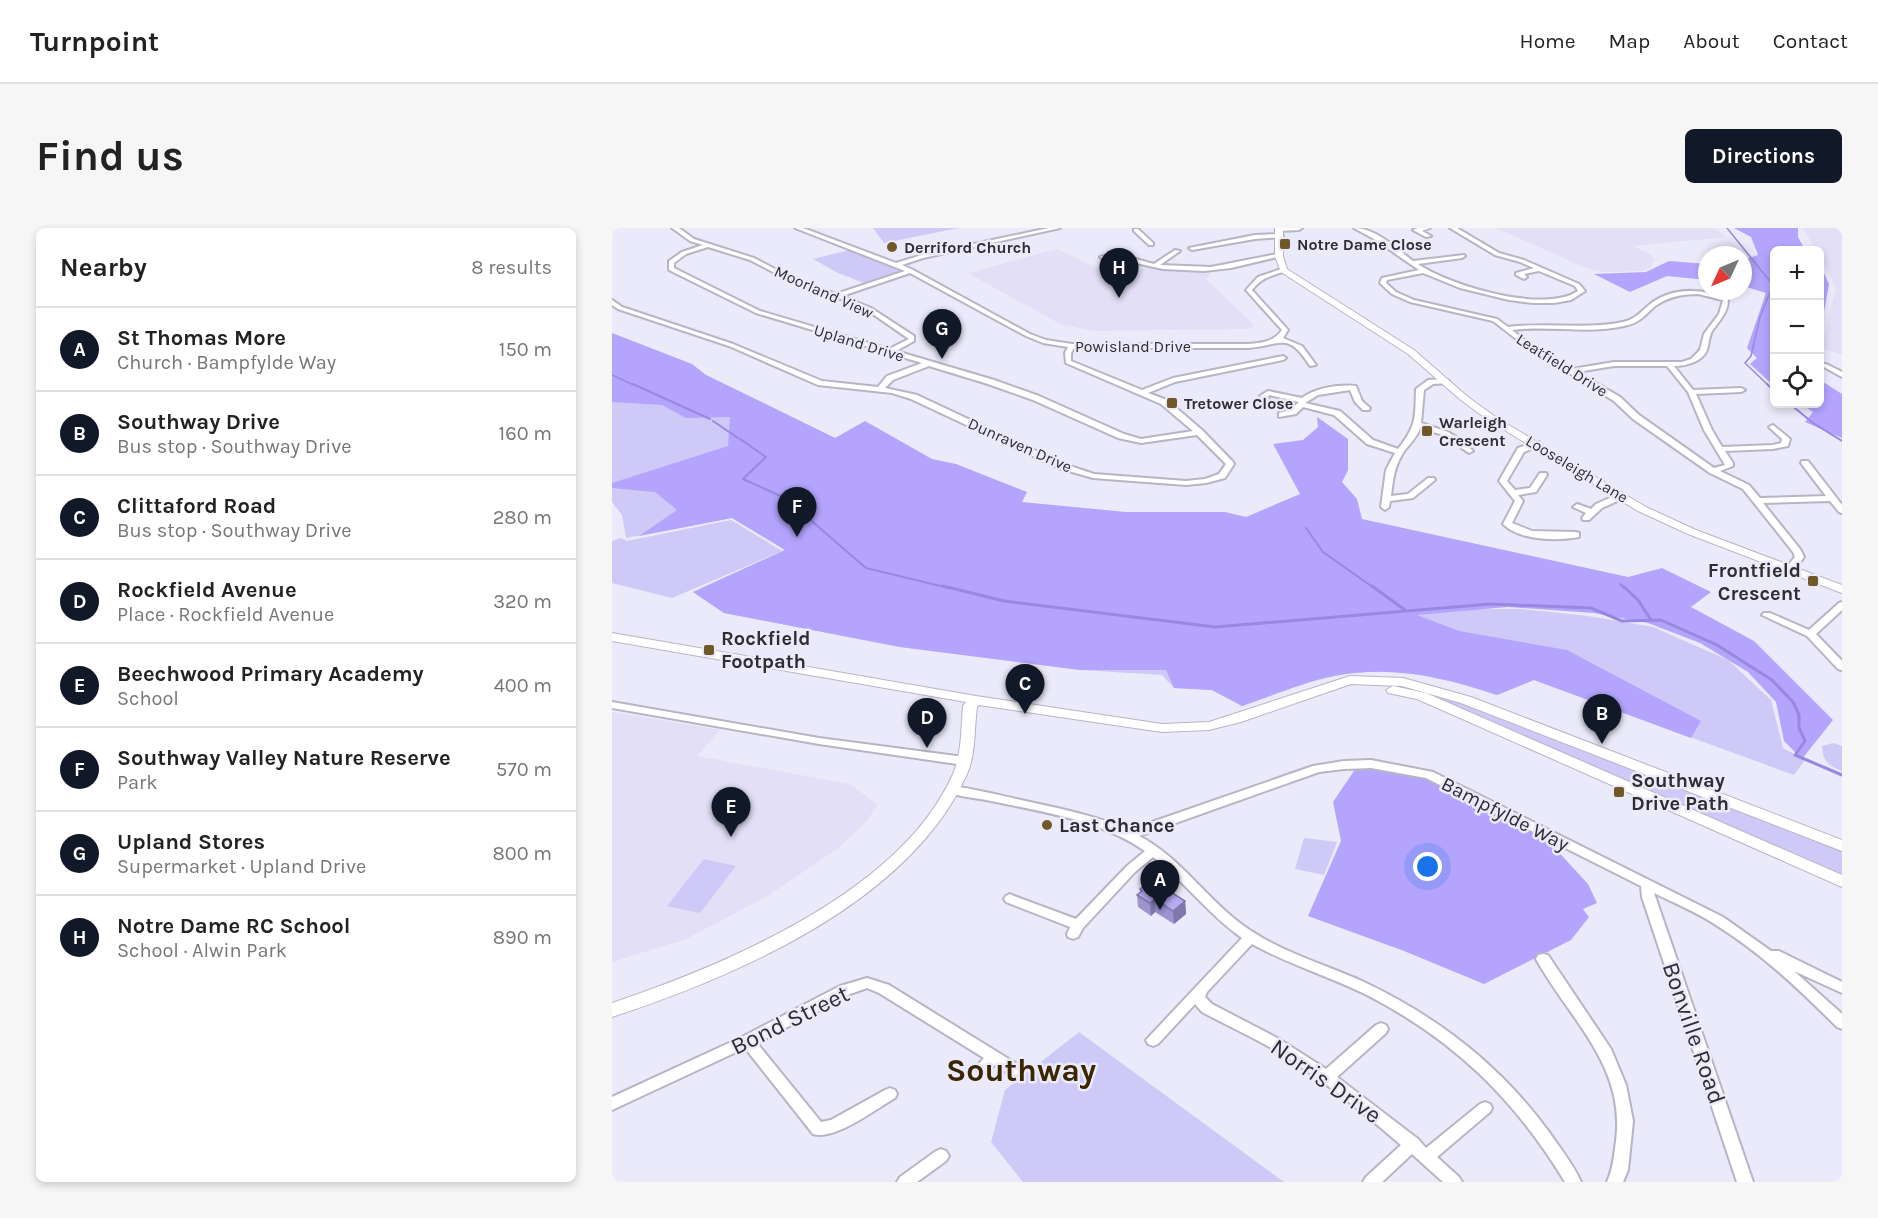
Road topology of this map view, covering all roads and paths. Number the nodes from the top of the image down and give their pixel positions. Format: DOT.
graph roads {
  1 [pos="675,228"];
  2 [pos="798,228"];
  3 [pos="1057,228"];
  4 [pos="1143,228"];
  5 [pos="1299,228"];
  6 [pos="1357,228"];
  7 [pos="1427,228"];
  8 [pos="1453,228"];
  9 [pos="1134,229"];
  10 [pos="1280,231"];
  11 [pos="1428,236"];
  12 [pos="1151,244"];
  13 [pos="706,246"];
  14 [pos="1192,248"];
  15 [pos="1177,251"];
  16 [pos="1279,256"];
  17 [pos="1462,256"];
  18 [pos="1102,257"];
  19 [pos="1413,263"];
  20 [pos="897,265"];
  21 [pos="1156,265"];
  22 [pos="1539,269"];
  23 [pos="1284,270"];
  24 [pos="911,271"];
  25 [pos="1424,271"];
  26 [pos="1518,274"];
  27 [pos="835,296"];
  28 [pos="612,302"];
  29 [pos="1507,329"];
  30 [pos="1278,339"];
  31 [pos="1072,346"];
  32 [pos="889,352"];
  33 [pos="1283,358"];
  34 [pos="927,364"];
  35 [pos="1669,364"];
  36 [pos="1312,365"];
  37 [pos="1824,365"];
  38 [pos="1571,371"];
  39 [pos="1842,375"];
  40 [pos="1445,381"];
  41 [pos="879,390"];
  42 [pos="1741,390"];
  43 [pos="1143,392"];
  44 [pos="1691,392"];
  45 [pos="1302,402"];
  46 [pos="1267,404"];
  47 [pos="1366,408"];
  48 [pos="1282,415"];
  49 [pos="1417,425"];
  50 [pos="1773,427"];
  51 [pos="1199,432"];
  52 [pos="1478,441"];
  53 [pos="1463,444"];
  54 [pos="1536,444"];
  55 [pos="1721,449"];
  56 [pos="1469,451"];
  57 [pos="1400,452"];
  58 [pos="1805,463"];
  59 [pos="1713,471"];
  60 [pos="1543,475"];
  61 [pos="1431,480"];
  62 [pos="1512,493"];
  63 [pos="1622,496"];
  64 [pos="1831,498"];
  65 [pos="1759,501"];
  66 [pos="1577,507"];
  67 [pos="1842,510"];
  68 [pos="1570,537"];
  69 [pos="1791,568"];
  70 [pos="1842,589"];
  71 [pos="1842,605"];
  72 [pos="1767,615"];
  73 [pos="1810,634"];
  74 [pos="612,638"];
  75 [pos="1842,667"];
  76 [pos="1319,690"];
  77 [pos="975,700"];
  78 [pos="612,705"];
  79 [pos="964,761"];
  80 [pos="951,790"];
  81 [pos="1128,835"];
  82 [pos="1842,846"];
  83 [pos="1154,850"];
  84 [pos="1842,881"];
  85 [pos="1647,884"];
  86 [pos="1010,899"];
  87 [pos="1251,937"];
  88 [pos="1755,945"];
  89 [pos="1543,959"];
  90 [pos="1819,977"];
  91 [pos="1805,987"];
  92 [pos="1202,988"];
  93 [pos="1842,988"];
  94 [pos="612,1010"];
  95 [pos="1842,1023"];
  96 [pos="1381,1029"];
  97 [pos="1153,1040"];
  98 [pos="747,1041"];
  99 [pos="994,1057"];
  100 [pos="983,1068"];
  101 [pos="1015,1070"];
  102 [pos="1326,1078"];
  103 [pos="890,1094"];
  104 [pos="612,1104"];
  105 [pos="1485,1108"];
  106 [pos="1413,1144"];
  107 [pos="941,1156"];
  108 [pos="1426,1157"];
  109 [pos="905,1182"];
  110 [pos="1371,1182"];
  111 [pos="1454,1182"];
  112 [pos="1573,1182"];
  113 [pos="1615,1182"];
  114 [pos="1745,1182"];
  1 -- 13 [label="street, Moorland View"];
  2 -- 20 [label="street, Powisland Drive"];
  3 -- 20 [label="street"];
  4 -- 9 [label="street"];
  5 -- 10 [label="street"];
  6 -- 19 [label="street"];
  7 -- 11 [label="street"];
  8 -- 22 [label="street"];
  9 -- 12 [label="street"];
  10 -- 14 [label="street"];
  10 -- 16 [label="street"];
  13 -- 27 [label="street, Moorland View"];
  13 -- 32 [label="street, Upland Drive"];
  15 -- 21 [label="street"];
  16 -- 21 [label="street"];
  16 -- 23 [label="street"];
  17 -- 19 [label="street"];
  18 -- 21 [label="street"];
  19 -- 25 [label="street"];
  20 -- 24 [label="street, Powisland Drive"];
  22 -- 25 [label="street"];
  22 -- 26 [label="street"];
  23 -- 30 [label="street"];
  23 -- 40 [label="street, Looseleigh Lane"];
  24 -- 27 [label="street"];
  24 -- 31 [label="street, Powisland Drive"];
  25 -- 29 [label="street, Leatfield Drive"];
  27 -- 32 [label="street, Moorland View"];
  28 -- 41 [label="street, Dunraven Drive"];
  29 -- 35 [label="street"];
  29 -- 38 [label="street, Leatfield Drive"];
  30 -- 31 [label="street, Powisland Drive"];
  30 -- 36 [label="street"];
  31 -- 43 [label="street, Dunraven Drive"];
  32 -- 34 [label="street, Upland Drive"];
  33 -- 43 [label="street"];
  34 -- 41 [label="street"];
  34 -- 51 [label="street, Upland Drive"];
  35 -- 38 [label="street"];
  35 -- 44 [label="street"];
  37 -- 39 [label="street"];
  38 -- 59 [label="street, Leatfield Drive"];
  40 -- 49 [label="street"];
  40 -- 54 [label="street, Looseleigh Lane"];
  41 -- 51 [label="street, Dunraven Drive"];
  42 -- 44 [label="street"];
  43 -- 51 [label="street, Dunraven Drive"];
  44 -- 55 [label="street"];
  45 -- 46 [label="street"];
  45 -- 47 [label="street"];
  45 -- 48 [label="street"];
  45 -- 57 [label="street"];
  49 -- 53 [label="street"];
  49 -- 57 [label="street"];
  50 -- 55 [label="street"];
  52 -- 53 [label="street"];
  53 -- 56 [label="street"];
  54 -- 62 [label="street"];
  54 -- 63 [label="street, Looseleigh Lane"];
  55 -- 59 [label="street"];
  57 -- 61 [label="street"];
  58 -- 64 [label="street"];
  59 -- 65 [label="street, Leatfield Drive"];
  60 -- 62 [label="street"];
  62 -- 68 [label="street"];
  63 -- 66 [label="street"];
  63 -- 69 [label="street, Looseleigh Lane"];
  64 -- 65 [label="street"];
  64 -- 67 [label="street"];
  65 -- 69 [label="street, Leatfield Drive"];
  69 -- 70 [label="street, Looseleigh Lane"];
  71 -- 73 [label="street"];
  72 -- 73 [label="street"];
  73 -- 75 [label="street"];
  74 -- 77 [label="street"];
  76 -- 77 [label="street"];
  76 -- 82 [label="street"];
  76 -- 84 [label="street"];
  77 -- 79 [label="street"];
  78 -- 79 [label="street"];
  79 -- 80 [label="street"];
  80 -- 81 [label="street"];
  80 -- 94 [label="street"];
  81 -- 83 [label="street"];
  81 -- 85 [label="street, Bampfylde Way"];
  83 -- 86 [label="street"];
  83 -- 87 [label="street"];
  85 -- 88 [label="street, Bampfylde Way"];
  85 -- 114 [label="street, Bonville Road"];
  87 -- 92 [label="street"];
  87 -- 112 [label="street"];
  88 -- 90 [label="street"];
  88 -- 91 [label="street, Bampfylde Way"];
  89 -- 113 [label="street"];
  90 -- 91 [label="street"];
  90 -- 93 [label="street"];
  91 -- 95 [label="street, Bampfylde Way"];
  92 -- 97 [label="street"];
  92 -- 102 [label="street, Norris Drive"];
  96 -- 102 [label="street"];
  98 -- 99 [label="street, Bond Street"];
  98 -- 103 [label="street"];
  98 -- 104 [label="street, Bond Street"];
  99 -- 100 [label="street"];
  99 -- 101 [label="street, Bond Street"];
  102 -- 106 [label="street, Norris Drive"];
  105 -- 108 [label="street"];
  106 -- 108 [label="street, Norris Drive"];
  106 -- 110 [label="street"];
  107 -- 109 [label="street"];
  108 -- 111 [label="street, Norris Drive"];
}
